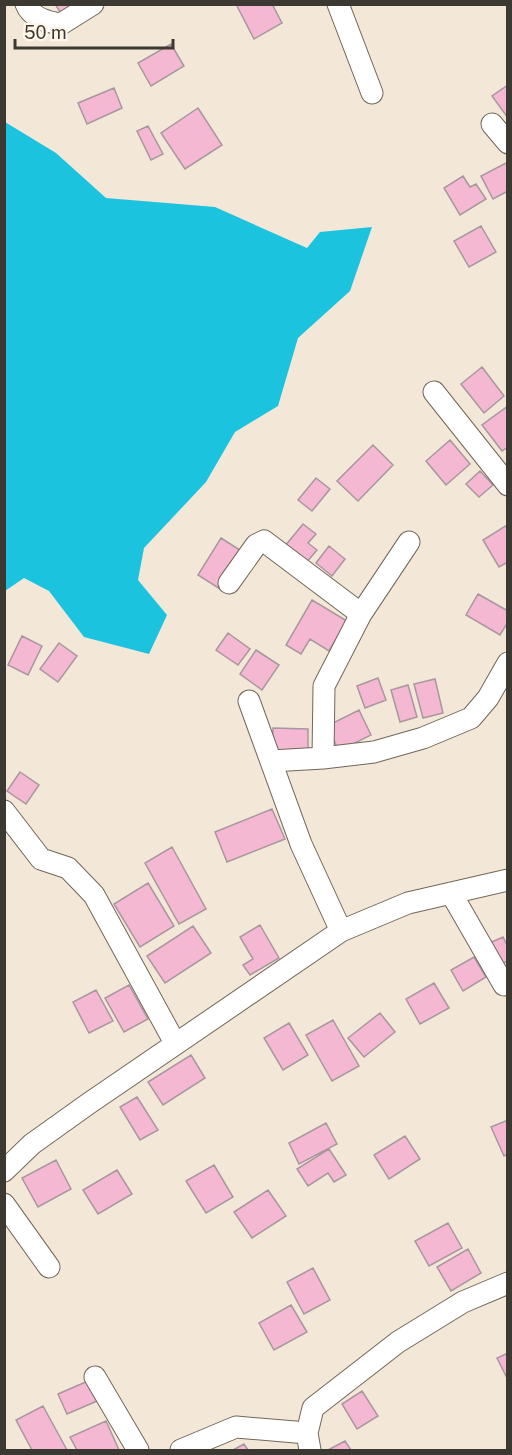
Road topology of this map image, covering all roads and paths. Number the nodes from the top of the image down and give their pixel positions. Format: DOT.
graph roads {
  1 [pos="26,4"];
  2 [pos="93,4"];
  3 [pos="338,4"];
  4 [pos="372,93"];
  5 [pos="492,124"];
  6 [pos="507,143"];
  7 [pos="434,392"];
  8 [pos="507,485"];
  9 [pos="409,542"];
  10 [pos="229,583"];
  11 [pos="361,614"];
  12 [pos="507,663"];
  13 [pos="249,701"];
  14 [pos="323,758"];
  15 [pos="271,761"];
  16 [pos="4,811"];
  17 [pos="507,880"];
  18 [pos="451,893"];
  19 [pos="341,931"];
  20 [pos="504,986"];
  21 [pos="176,1043"];
  22 [pos="4,1171"];
  23 [pos="4,1204"];
  24 [pos="49,1267"];
  25 [pos="507,1283"];
  26 [pos="95,1377"];
  27 [pos="308,1442"];
  28 [pos="138,1450"];
  29 [pos="181,1450"];
  1 -- 2 [label="street"];
  3 -- 4 [label="street"];
  5 -- 6 [label="street"];
  7 -- 8 [label="street"];
  9 -- 11 [label="street"];
  10 -- 11 [label="street"];
  11 -- 14 [label="street"];
  12 -- 14 [label="street"];
  13 -- 15 [label="street"];
  14 -- 15 [label="street"];
  15 -- 19 [label="street"];
  16 -- 21 [label="street"];
  17 -- 18 [label="street"];
  18 -- 19 [label="street"];
  18 -- 20 [label="street"];
  19 -- 21 [label="street"];
  21 -- 22 [label="street"];
  23 -- 24 [label="street"];
  25 -- 27 [label="street"];
  26 -- 28 [label="street"];
  27 -- 29 [label="street"];
}
